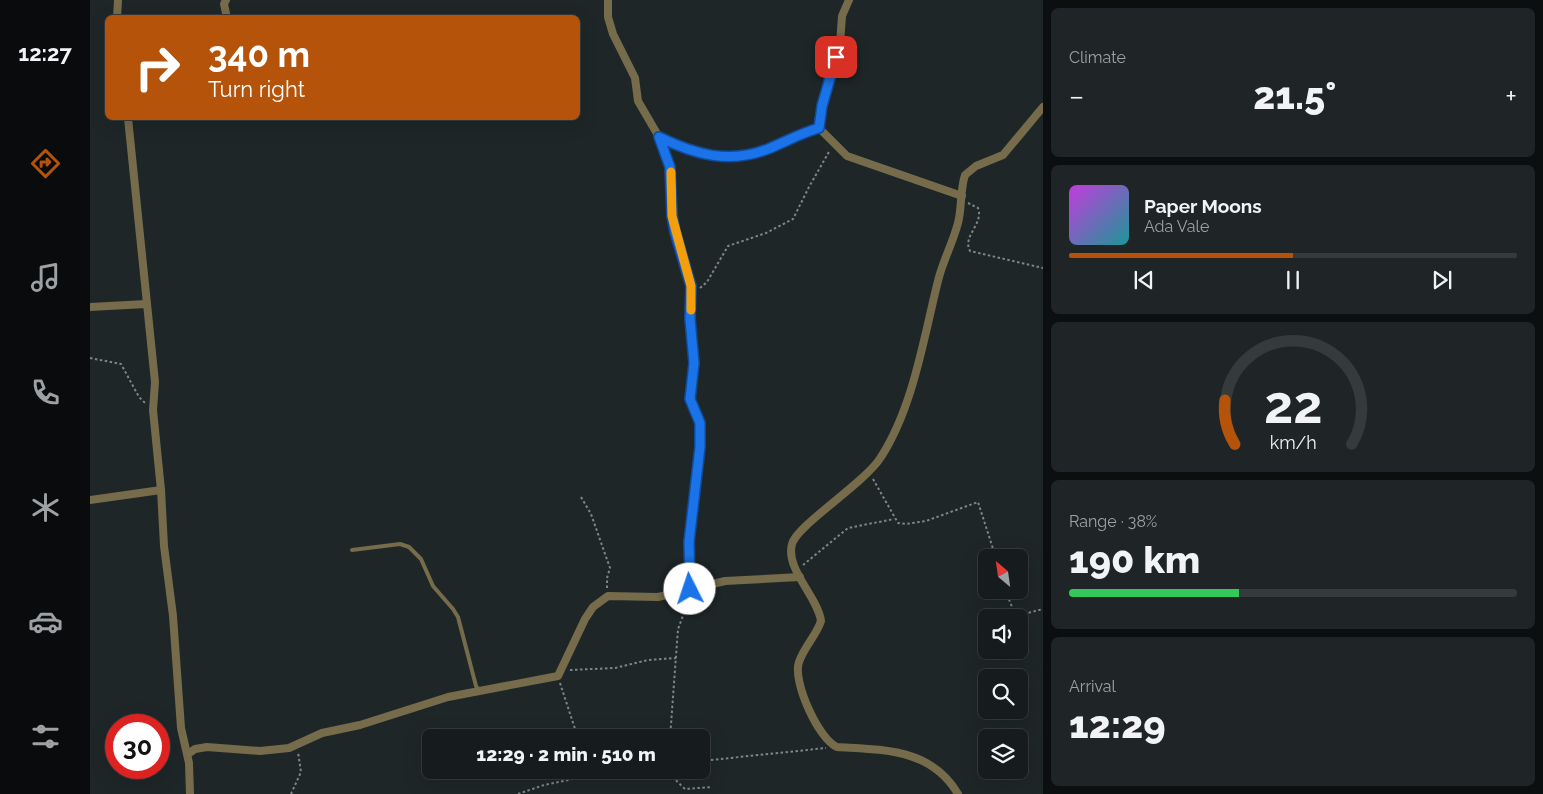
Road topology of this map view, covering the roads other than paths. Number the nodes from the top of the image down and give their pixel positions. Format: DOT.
graph roads {
  1 [pos="118,0"];
  2 [pos="226,0"];
  3 [pos="608,0"];
  4 [pos="849,0"];
  5 [pos="117,15"];
  6 [pos="226,15"];
  7 [pos="1043,107"];
  8 [pos="128,120"];
  9 [pos="819,128"];
  10 [pos="659,137"];
  11 [pos="962,198"];
  12 [pos="146,304"];
  13 [pos="90,307"];
  14 [pos="161,490"];
  15 [pos="90,500"];
  16 [pos="352,550"];
  17 [pos="798,574"];
  18 [pos="690,589"];
  19 [pos="481,692"];
  20 [pos="188,754"];
  21 [pos="190,794"];
  22 [pos="958,794"];
  1 -- 5 [label="street"];
  2 -- 6 [label="street"];
  3 -- 10 [label="street"];
  4 -- 9 [label="street"];
  7 -- 11 [label="street"];
  8 -- 12 [label="street"];
  9 -- 10 [label="street"];
  9 -- 11 [label="street"];
  10 -- 18 [label="street"];
  11 -- 17 [label="street"];
  12 -- 13 [label="street"];
  12 -- 14 [label="street"];
  14 -- 15 [label="street"];
  14 -- 20 [label="street"];
  16 -- 19 [label="lane"];
  17 -- 18 [label="street"];
  17 -- 22 [label="street"];
  18 -- 19 [label="street"];
  19 -- 20 [label="street"];
  20 -- 21 [label="street"];
}
